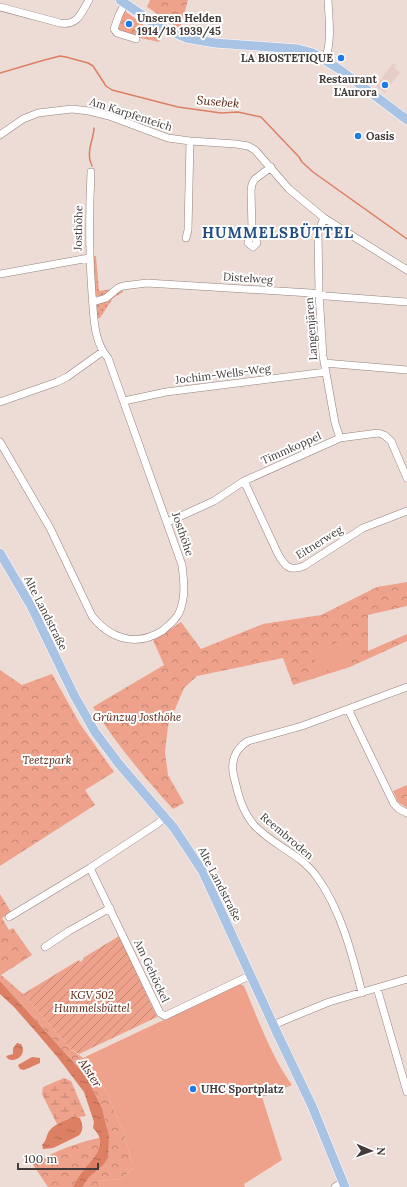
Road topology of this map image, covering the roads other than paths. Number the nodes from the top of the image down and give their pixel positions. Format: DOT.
graph roads {
  1 [pos="89,0"];
  2 [pos="328,0"];
  3 [pos="122,2"];
  4 [pos="0,8"];
  5 [pos="136,39"];
  6 [pos="325,60"];
  7 [pos="407,120"];
  8 [pos="0,135"];
  9 [pos="190,142"];
  10 [pos="271,167"];
  11 [pos="91,172"];
  12 [pos="324,218"];
  13 [pos="252,230"];
  14 [pos="186,238"];
  15 [pos="89,258"];
  16 [pos="407,270"];
  17 [pos="0,274"];
  18 [pos="319,294"];
  19 [pos="92,302"];
  20 [pos="407,302"];
  21 [pos="102,352"];
  22 [pos="324,363"];
  23 [pos="407,370"];
  24 [pos="326,372"];
  25 [pos="124,401"];
  26 [pos="0,402"];
  27 [pos="340,438"];
  28 [pos="0,442"];
  29 [pos="407,478"];
  30 [pos="244,481"];
  31 [pos="407,511"];
  32 [pos="168,522"];
  33 [pos="0,553"];
  34 [pos="407,687"];
  35 [pos="348,709"];
  36 [pos="407,813"];
  37 [pos="165,817"];
  38 [pos="90,868"];
  39 [pos="110,908"];
  40 [pos="9,917"];
  41 [pos="45,947"];
  42 [pos="251,975"];
  43 [pos="407,980"];
  44 [pos="378,988"];
  45 [pos="362,993"];
  46 [pos="274,1025"];
  47 [pos="407,1092"];
  48 [pos="340,1185"];
  1 -- 4 [label="street"];
  2 -- 6 [label="street"];
  3 -- 5 [label="street"];
  3 -- 6 [label="main road"];
  6 -- 7 [label="main road"];
  8 -- 9 [label="street, Am Karpfenteich"];
  9 -- 10 [label="street, Am Karpfenteich"];
  9 -- 14 [label="street"];
  10 -- 12 [label="street, Am Karpfenteich"];
  10 -- 13 [label="street"];
  11 -- 15 [label="street, Josthöhe"];
  12 -- 16 [label="street, Am Karpfenteich"];
  12 -- 18 [label="street, Langenjären"];
  15 -- 17 [label="street"];
  15 -- 19 [label="street, Josthöhe"];
  18 -- 19 [label="street, Distelweg"];
  18 -- 20 [label="street, Distelweg"];
  18 -- 22 [label="street, Langenjären"];
  19 -- 21 [label="street, Josthöhe"];
  21 -- 25 [label="street, Josthöhe"];
  21 -- 26 [label="street"];
  22 -- 23 [label="street"];
  22 -- 24 [label="street, Langenjären"];
  24 -- 25 [label="street, Jochim-Wells-Weg"];
  24 -- 27 [label="street, Langenjären"];
  25 -- 32 [label="street, Josthöhe"];
  27 -- 29 [label="street, Timmkoppel"];
  27 -- 30 [label="street, Timmkoppel"];
  28 -- 32 [label="street, Josthöhe"];
  30 -- 31 [label="street, Eitnerweg"];
  30 -- 32 [label="street, Timmkoppel"];
  33 -- 37 [label="main road, Alte Landstraße"];
  34 -- 35 [label="street, Reembroden"];
  35 -- 36 [label="street"];
  35 -- 45 [label="street, Reembroden"];
  37 -- 38 [label="street"];
  37 -- 42 [label="main road, Alte Landstraße"];
  38 -- 39 [label="street, Am Gehöckel"];
  38 -- 40 [label="street"];
  39 -- 41 [label="street"];
  39 -- 42 [label="street, Am Gehöckel"];
  42 -- 46 [label="main road, Alte Landstraße"];
  43 -- 44 [label="street"];
  44 -- 45 [label="street"];
  44 -- 47 [label="street"];
  45 -- 46 [label="street"];
  46 -- 48 [label="main road, Alte Landstraße"];
}
